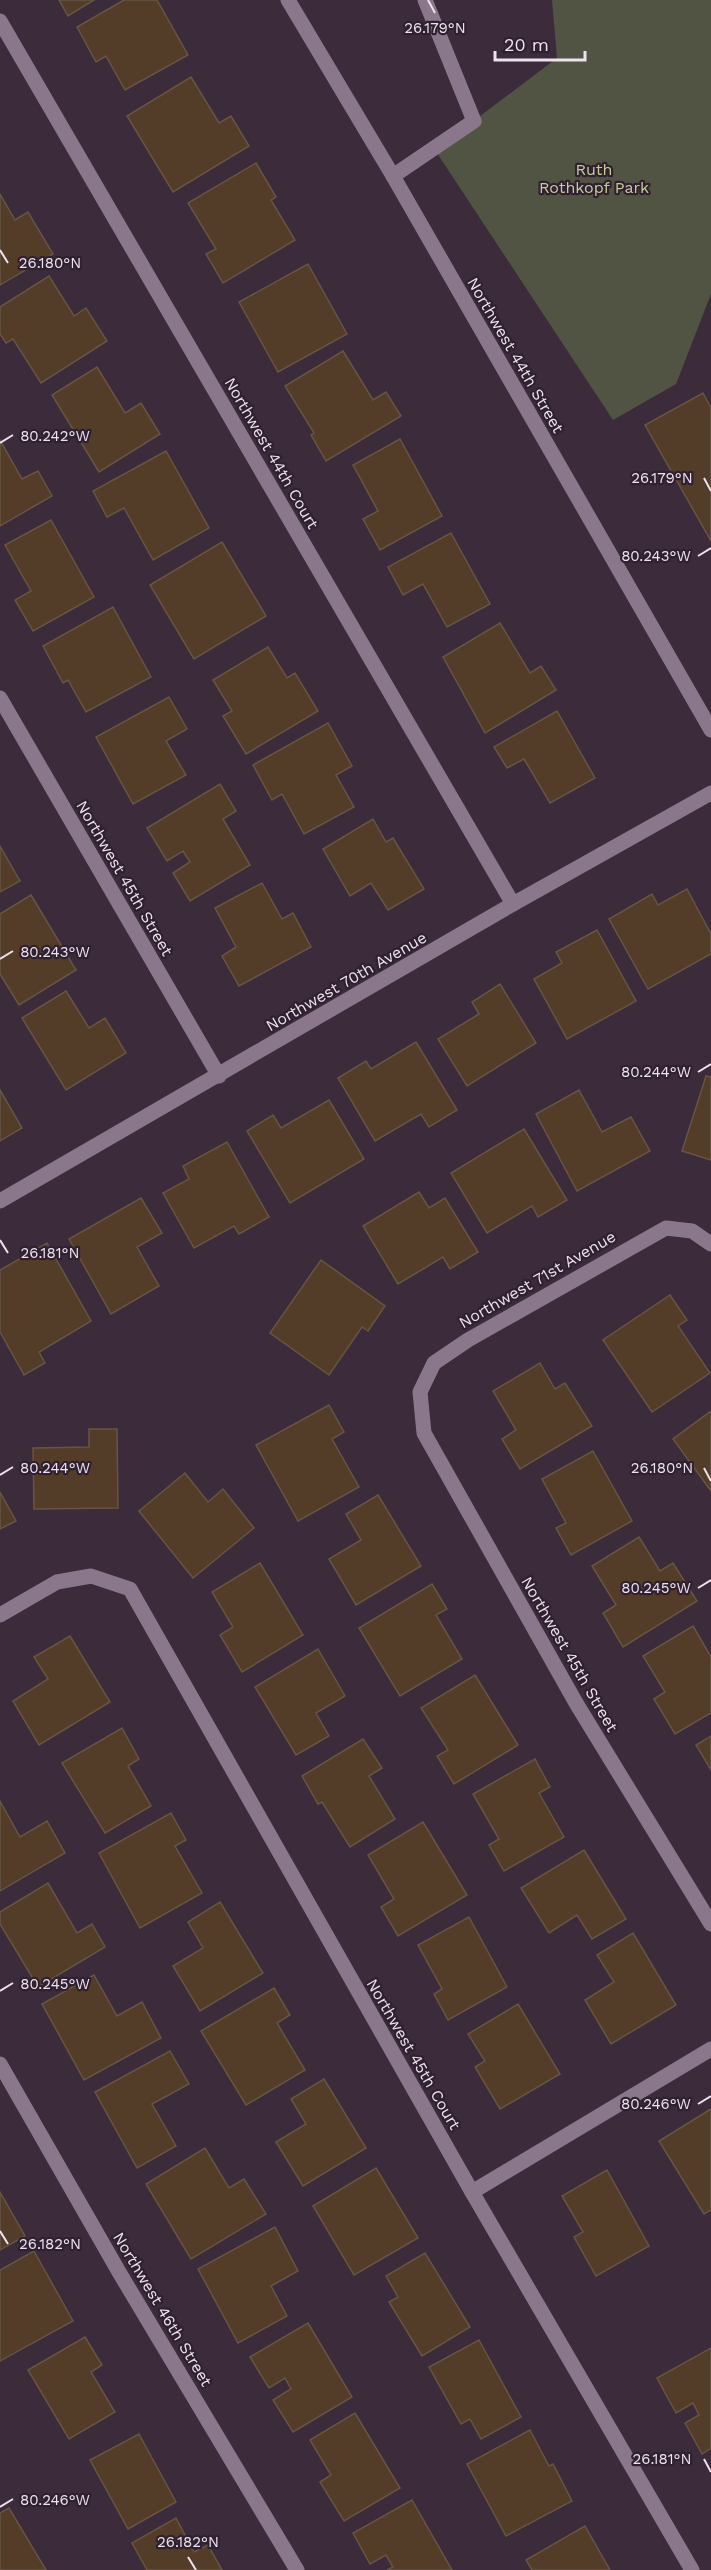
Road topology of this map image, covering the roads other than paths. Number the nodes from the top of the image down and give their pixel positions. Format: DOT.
graph roads {
  1 [pos="288,0"];
  2 [pos="425,0"];
  3 [pos="0,21"];
  4 [pos="393,176"];
  5 [pos="0,698"];
  6 [pos="711,730"];
  7 [pos="711,793"];
  8 [pos="513,904"];
  9 [pos="219,1076"];
  10 [pos="0,1201"];
  11 [pos="711,1244"];
  12 [pos="420,1392"];
  13 [pos="0,1615"];
  14 [pos="711,1924"];
  15 [pos="711,2049"];
  16 [pos="0,2064"];
  17 [pos="472,2192"];
  18 [pos="297,2570"];
  19 [pos="692,2570"];
  1 -- 4 [label="street, Northwest 44th Street"];
  2 -- 4 [label="street"];
  3 -- 8 [label="street, Northwest 44th Court"];
  4 -- 6 [label="street, Northwest 44th Street"];
  5 -- 9 [label="street, Northwest 45th Street"];
  7 -- 8 [label="street, Northwest 70th Avenue"];
  8 -- 9 [label="street, Northwest 70th Avenue"];
  9 -- 10 [label="street, Northwest 70th Avenue"];
  11 -- 12 [label="street, Northwest 71st Avenue"];
  12 -- 14 [label="street, Northwest 45th Street"];
  13 -- 17 [label="street, Northwest 45th Court"];
  15 -- 17 [label="street"];
  16 -- 18 [label="street, Northwest 46th Street"];
  17 -- 19 [label="street, Northwest 45th Court"];
}
